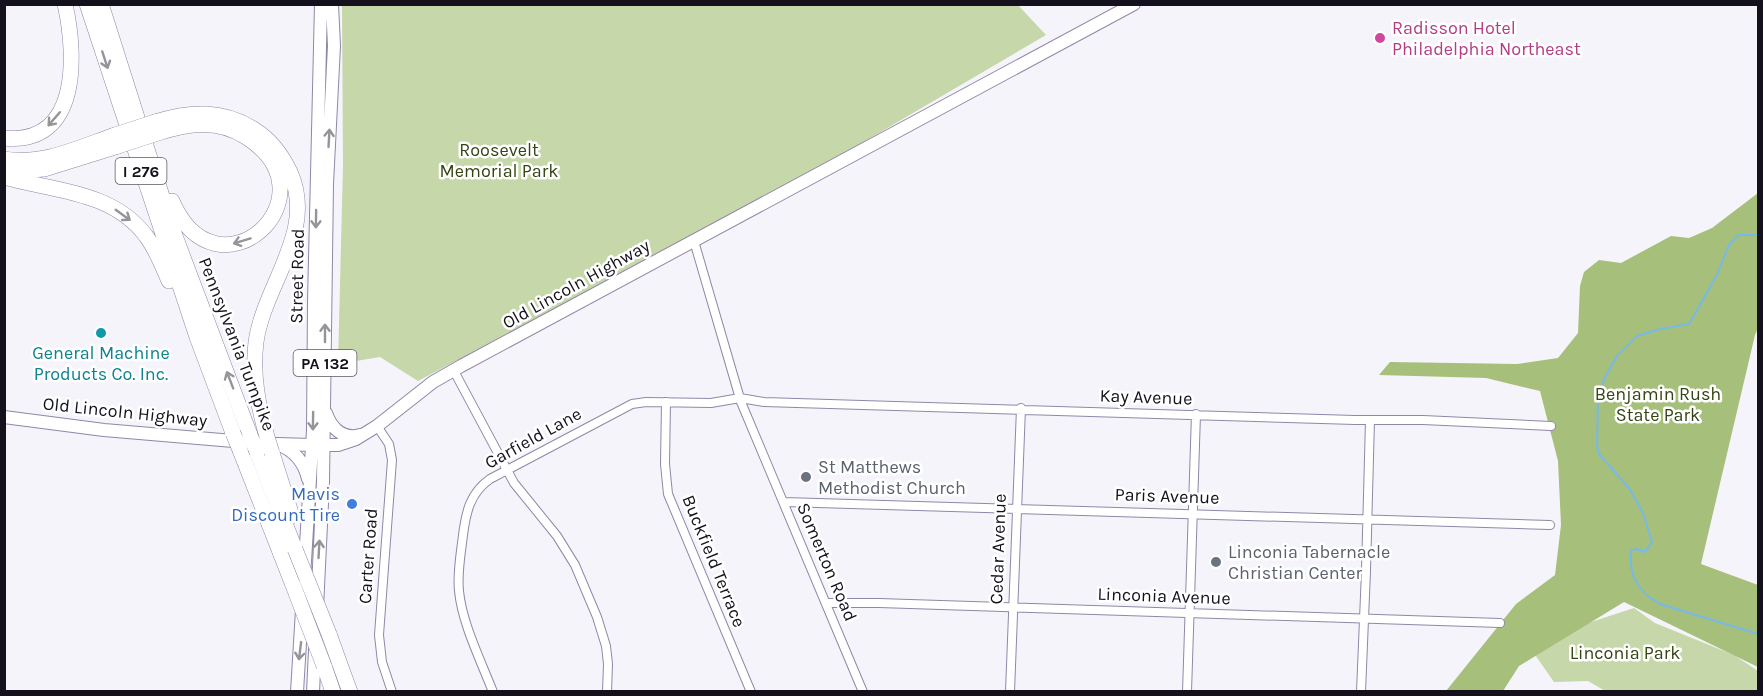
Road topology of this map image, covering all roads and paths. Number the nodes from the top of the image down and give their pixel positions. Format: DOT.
graph roads {
  1 [pos="64,4"];
  2 [pos="87,4"];
  3 [pos="101,4"];
  4 [pos="321,4"];
  5 [pos="332,4"];
  6 [pos="1134,4"];
  7 [pos="139,124"];
  8 [pos="157,127"];
  9 [pos="4,138"];
  10 [pos="117,141"];
  11 [pos="4,159"];
  12 [pos="4,172"];
  13 [pos="4,177"];
  14 [pos="694,241"];
  15 [pos="196,337"];
  16 [pos="454,370"];
  17 [pos="740,398"];
  18 [pos="666,402"];
  19 [pos="324,408"];
  20 [pos="1021,408"];
  21 [pos="1196,414"];
  22 [pos="4,417"];
  23 [pos="1370,420"];
  24 [pos="1551,426"];
  25 [pos="372,430"];
  26 [pos="318,445"];
  27 [pos="268,446"];
  28 [pos="507,470"];
  29 [pos="310,492"];
  30 [pos="783,502"];
  31 [pos="1016,508"];
  32 [pos="1192,513"];
  33 [pos="1367,519"];
  34 [pos="1550,525"];
  35 [pos="826,603"];
  36 [pos="1013,608"];
  37 [pos="1188,614"];
  38 [pos="1364,618"];
  39 [pos="1500,622"];
  40 [pos="297,692"];
  41 [pos="313,692"];
  42 [pos="333,692"];
  43 [pos="350,692"];
  44 [pos="392,692"];
  45 [pos="493,692"];
  46 [pos="607,692"];
  47 [pos="751,692"];
  48 [pos="863,692"];
  49 [pos="1010,692"];
  50 [pos="1187,692"];
  51 [pos="1361,692"];
  1 -- 9 [label="highway, one-way"];
  2 -- 15 [label="highway, Pennsylvania Turnpike / I 276, one-way"];
  3 -- 7 [label="highway, Pennsylvania Turnpike / I 276"];
  4 -- 26 [label="main road, Street Road / PA 132, one-way"];
  19 -- 5 [label="main road, Street Road / PA 132, one-way"];
  6 -- 14 [label="main road, Old Lincoln Highway"];
  8 -- 7 [label="highway, one-way"];
  27 -- 7 [label="highway, Pennsylvania Turnpike / I 276, one-way, bridge"];
  8 -- 10 [label="highway, bridge"];
  8 -- 27 [label="highway"];
  10 -- 11 [label="highway"];
  10 -- 12 [label="highway"];
  13 -- 15 [label="highway, one-way"];
  14 -- 16 [label="main road, Old Lincoln Highway"];
  14 -- 17 [label="street, Somerton Road"];
  15 -- 42 [label="highway, Pennsylvania Turnpike / I 276, bridge"];
  16 -- 25 [label="main road, Old Lincoln Highway"];
  16 -- 28 [label="street"];
  17 -- 18 [label="street, Garfield Lane"];
  17 -- 20 [label="street, Kay Avenue"];
  17 -- 30 [label="street, Somerton Road"];
  18 -- 28 [label="street, Garfield Lane"];
  18 -- 47 [label="street, Buckfield Terrace"];
  19 -- 25 [label="main road"];
  19 -- 26 [label="main road, Street Road / PA 132"];
  20 -- 21 [label="street, Kay Avenue"];
  20 -- 31 [label="street, Cedar Avenue"];
  21 -- 23 [label="street, Kay Avenue"];
  21 -- 32 [label="street"];
  22 -- 27 [label="main road, Old Lincoln Highway"];
  23 -- 24 [label="street, Kay Avenue"];
  23 -- 33 [label="street"];
  25 -- 26 [label="main road, Old Lincoln Highway"];
  25 -- 44 [label="street, Carter Road"];
  26 -- 27 [label="main road, Old Lincoln Highway"];
  26 -- 29 [label="main road, Street Road / PA 132"];
  41 -- 26 [label="main road, Street Road / PA 132, one-way"];
  27 -- 29 [label="main road"];
  27 -- 43 [label="highway, bridge"];
  28 -- 45 [label="street, Garfield Lane"];
  28 -- 46 [label="street"];
  29 -- 40 [label="main road, Street Road / PA 132, one-way"];
  30 -- 31 [label="street, Paris Avenue"];
  30 -- 35 [label="street, Somerton Road"];
  31 -- 32 [label="street, Paris Avenue"];
  31 -- 36 [label="street, Cedar Avenue"];
  32 -- 33 [label="street, Paris Avenue"];
  32 -- 37 [label="street"];
  33 -- 34 [label="street, Paris Avenue"];
  33 -- 38 [label="street"];
  35 -- 36 [label="street, Linconia Avenue"];
  35 -- 48 [label="street, Somerton Road"];
  36 -- 37 [label="street, Linconia Avenue"];
  36 -- 49 [label="street, Cedar Avenue"];
  37 -- 38 [label="street, Linconia Avenue"];
  37 -- 50 [label="street"];
  38 -- 39 [label="street, Linconia Avenue"];
  38 -- 51 [label="street"];
}
